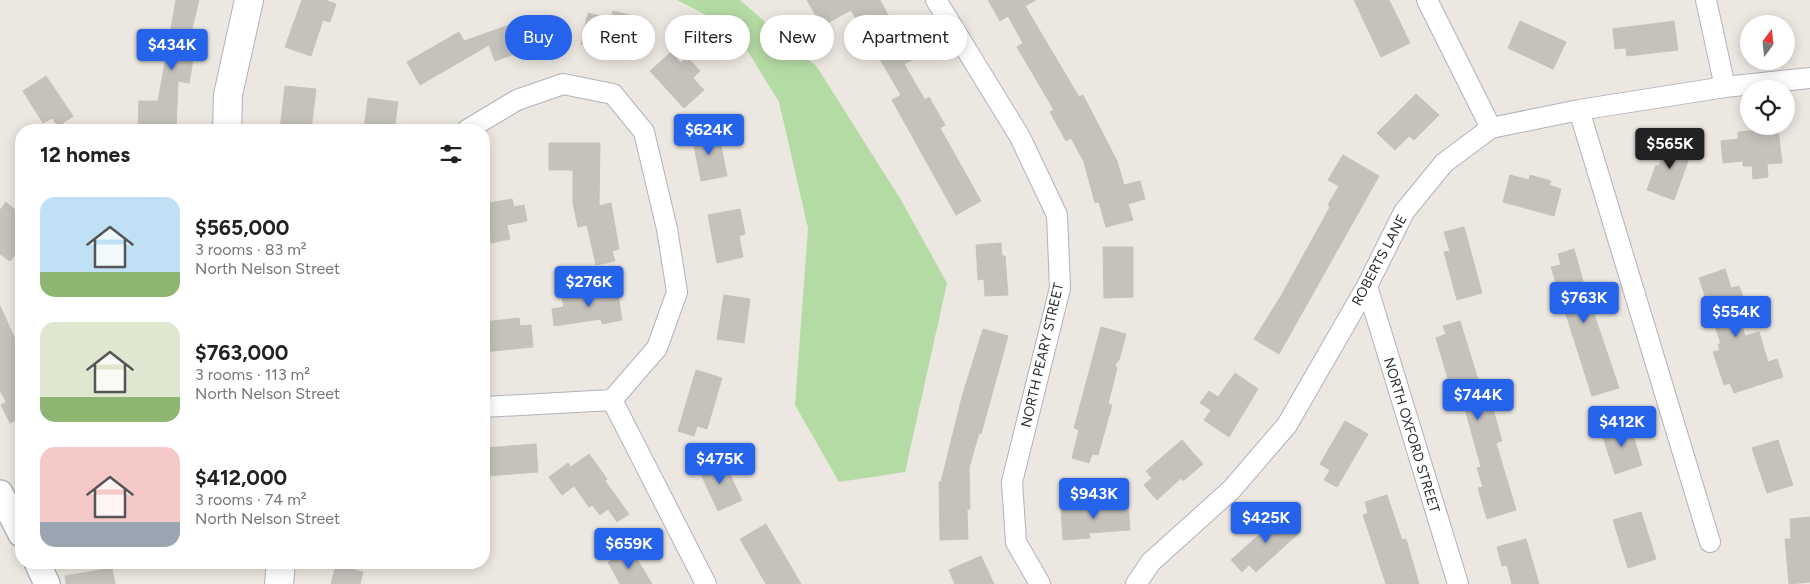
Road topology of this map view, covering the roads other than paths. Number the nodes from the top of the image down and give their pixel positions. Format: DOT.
graph roads {
  1 [pos="249,0"];
  2 [pos="936,0"];
  3 [pos="1427,0"];
  4 [pos="1706,0"];
  5 [pos="1810,78"];
  6 [pos="1725,87"];
  7 [pos="1579,110"];
  8 [pos="227,124"];
  9 [pos="477,124"];
  10 [pos="1491,128"];
  11 [pos="1367,286"];
  12 [pos="612,400"];
  13 [pos="490,407"];
  14 [pos="0,493"];
  15 [pos="15,522"];
  16 [pos="1710,542"];
  17 [pos="40,569"];
  18 [pos="280,569"];
  19 [pos="47,584"];
  20 [pos="279,584"];
  21 [pos="706,584"];
  22 [pos="1040,584"];
  23 [pos="1136,584"];
  24 [pos="1458,584"];
  1 -- 8 [label="main road"];
  2 -- 22 [label="street, NORTH PEARY STREET"];
  3 -- 10 [label="street"];
  4 -- 6 [label="street"];
  5 -- 6 [label="street, ROBERTS LANE"];
  6 -- 7 [label="street, ROBERTS LANE"];
  7 -- 10 [label="street, ROBERTS LANE"];
  7 -- 16 [label="street"];
  9 -- 12 [label="street"];
  10 -- 11 [label="street, ROBERTS LANE"];
  11 -- 23 [label="street, ROBERTS LANE"];
  11 -- 24 [label="street, NORTH OXFORD STREET"];
  12 -- 13 [label="street"];
  12 -- 21 [label="street"];
  14 -- 15 [label="street"];
  17 -- 19 [label="street"];
  18 -- 20 [label="main road"];
}
